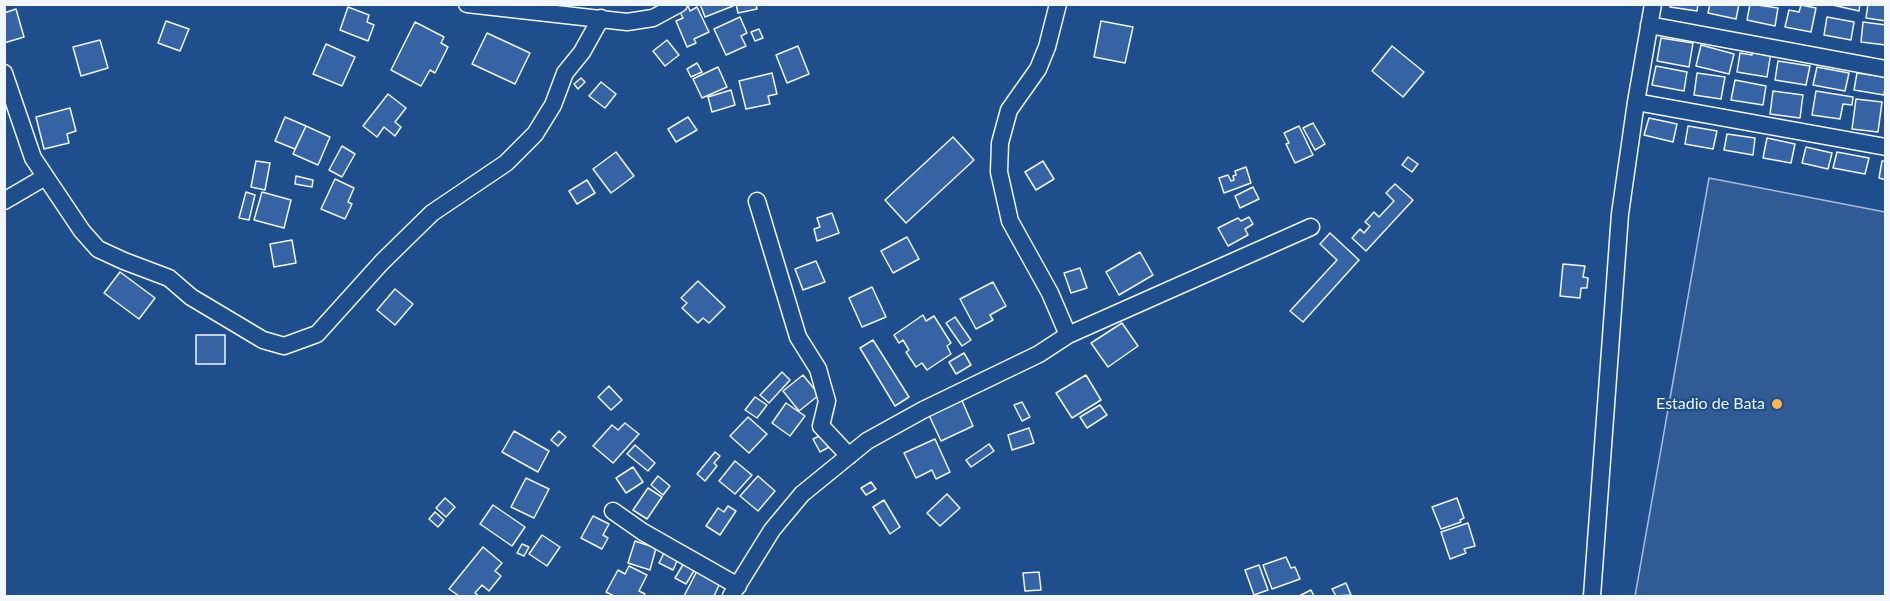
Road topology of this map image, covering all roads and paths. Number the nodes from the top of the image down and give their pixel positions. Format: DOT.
graph roads {
  1 [pos="466,4"];
  2 [pos="679,4"];
  3 [pos="1653,4"];
  4 [pos="1056,6"];
  5 [pos="601,18"];
  6 [pos="1649,25"];
  7 [pos="1886,69"];
  8 [pos="4,73"];
  9 [pos="1636,102"];
  10 [pos="1886,147"];
  11 [pos="45,177"];
  12 [pos="4,201"];
  13 [pos="757,201"];
  14 [pos="1311,227"];
  15 [pos="1068,335"];
  16 [pos="849,456"];
  17 [pos="613,511"];
  18 [pos="735,591"];
  19 [pos="1592,597"];
  1 -- 5 [label="street"];
  2 -- 5 [label="street"];
  3 -- 6 [label="street"];
  4 -- 15 [label="street"];
  5 -- 11 [label="street"];
  6 -- 7 [label="street"];
  6 -- 9 [label="street"];
  8 -- 11 [label="street"];
  9 -- 10 [label="street"];
  9 -- 19 [label="street"];
  11 -- 12 [label="street"];
  13 -- 16 [label="street"];
  14 -- 15 [label="street"];
  15 -- 16 [label="street"];
  16 -- 18 [label="street"];
  17 -- 18 [label="street"];
}
